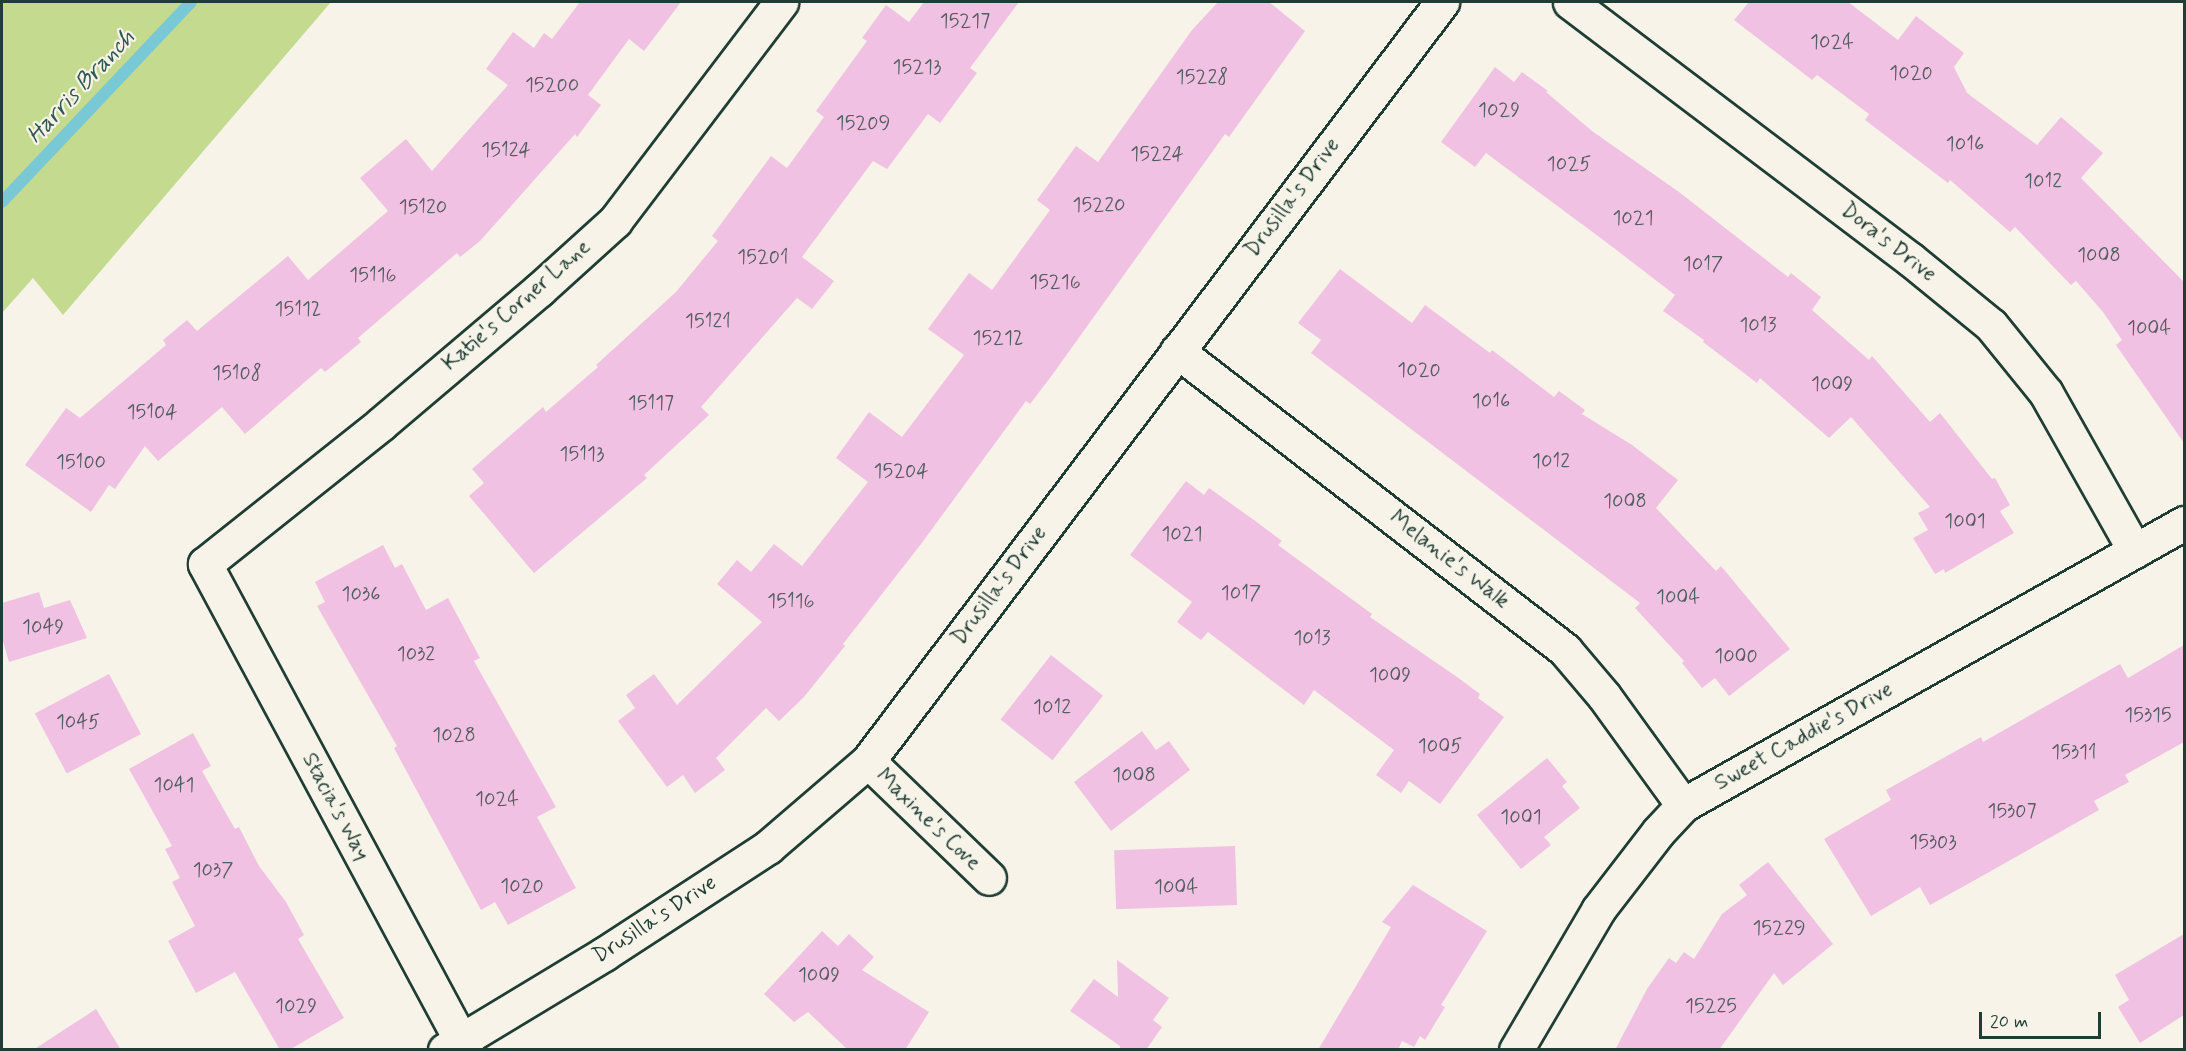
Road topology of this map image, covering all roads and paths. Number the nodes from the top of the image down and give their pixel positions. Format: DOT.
graph roads {
  1 [pos="780,2"];
  2 [pos="1442,2"];
  3 [pos="1570,2"];
  4 [pos="1177,351"];
  5 [pos="2184,523"];
  6 [pos="2135,550"];
  7 [pos="205,564"];
  8 [pos="868,761"];
  9 [pos="1683,805"];
  10 [pos="988,878"];
  11 [pos="457,1047"];
  12 [pos="1516,1050"];
  1 -- 7 [label="street, Katie's Corner Lane"];
  2 -- 4 [label="street, Drusilla's Drive"];
  3 -- 6 [label="street, Dora's Drive"];
  4 -- 8 [label="street, Drusilla's Drive"];
  4 -- 9 [label="street, Melanie's Walk"];
  5 -- 6 [label="street, Sweet Caddie's Drive"];
  6 -- 9 [label="street, Sweet Caddie's Drive"];
  7 -- 11 [label="street, Stacia's Way"];
  8 -- 10 [label="street, Maxine's Cove"];
  8 -- 11 [label="street, Drusilla's Drive"];
  9 -- 12 [label="street, Sweet Caddie's Drive"];
}
